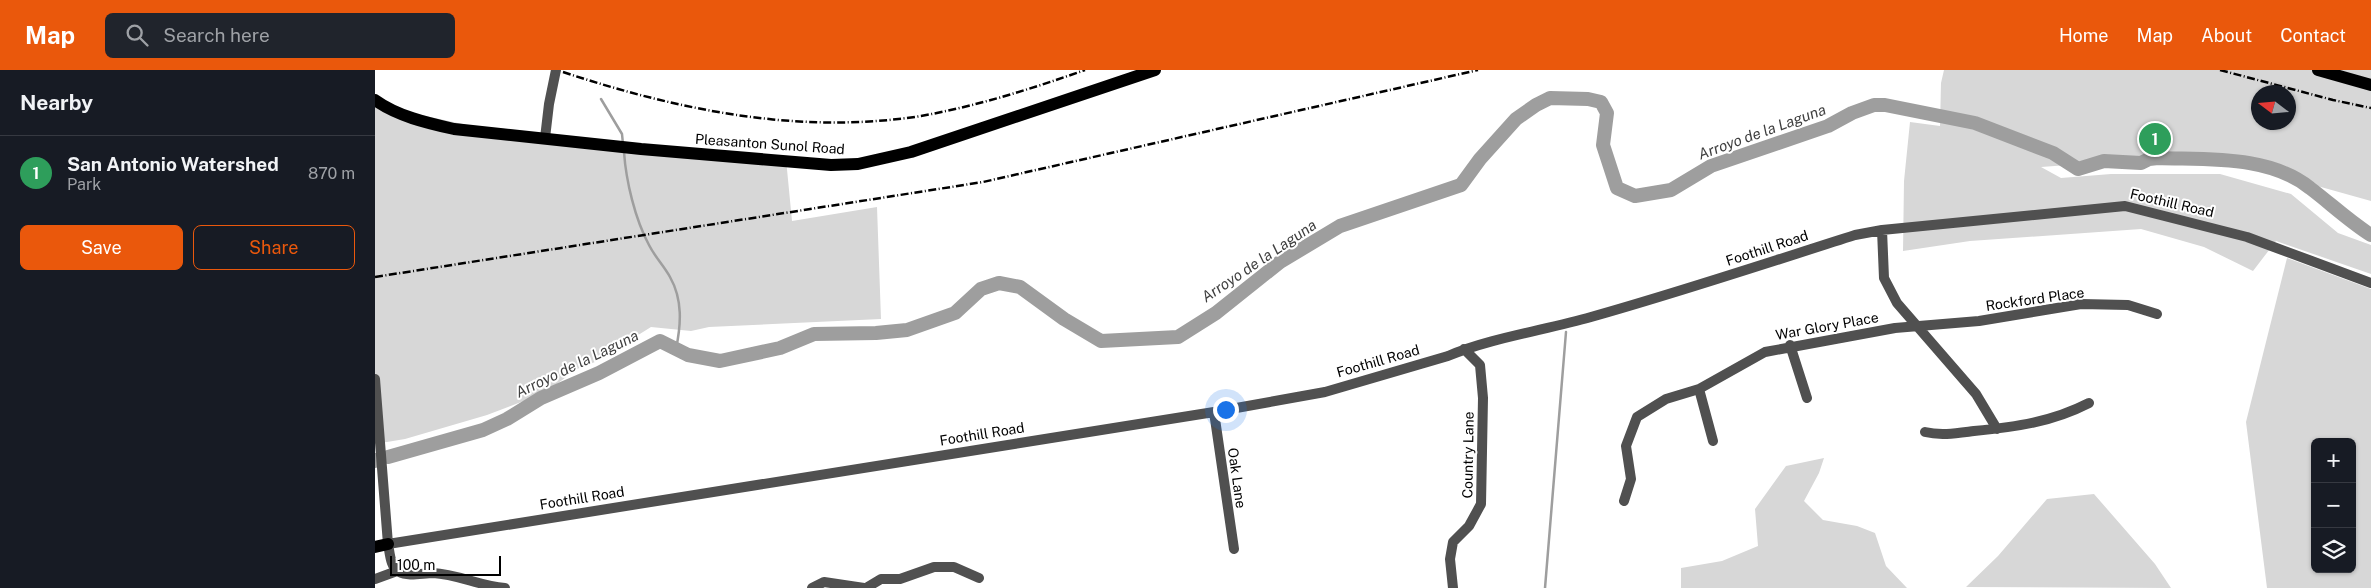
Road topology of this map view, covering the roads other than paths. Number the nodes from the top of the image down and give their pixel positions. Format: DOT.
graph roads {
  1 [pos="557,70"];
  2 [pos="1155,70"];
  3 [pos="2318,70"];
  4 [pos="2371,85"];
  5 [pos="375,100"];
  6 [pos="545,138"];
  7 [pos="1882,230"];
  8 [pos="2371,283"];
  9 [pos="2157,314"];
  10 [pos="1916,325"];
  11 [pos="1790,346"];
  12 [pos="1464,349"];
  13 [pos="375,379"];
  14 [pos="1699,389"];
  15 [pos="1807,398"];
  16 [pos="2089,403"];
  17 [pos="1214,412"];
  18 [pos="1997,429"];
  19 [pos="1925,432"];
  20 [pos="1713,441"];
  21 [pos="1624,501"];
  22 [pos="388,544"];
  23 [pos="375,547"];
  24 [pos="1234,549"];
  25 [pos="397,571"];
  26 [pos="979,578"];
  27 [pos="375,579"];
  28 [pos="505,588"];
  29 [pos="812,588"];
  30 [pos="865,588"];
  31 [pos="1453,588"];
  1 -- 6 [label="street"];
  2 -- 6 [label="main road, Pleasanton Sunol Road"];
  3 -- 4 [label="main road"];
  5 -- 6 [label="main road, Pleasanton Sunol Road"];
  7 -- 8 [label="street, Foothill Road"];
  7 -- 10 [label="street"];
  7 -- 12 [label="street, Foothill Road"];
  9 -- 10 [label="street, Rockford Place"];
  10 -- 11 [label="street, War Glory Place"];
  10 -- 18 [label="street"];
  11 -- 14 [label="street, War Glory Place"];
  11 -- 15 [label="street"];
  12 -- 17 [label="street, Foothill Road"];
  12 -- 31 [label="street, Country Lane"];
  13 -- 22 [label="street"];
  14 -- 20 [label="street"];
  14 -- 21 [label="street, War Glory Place"];
  16 -- 18 [label="street"];
  17 -- 22 [label="street, Foothill Road"];
  17 -- 24 [label="street, Oak Lane"];
  18 -- 19 [label="street"];
  22 -- 23 [label="main road, Foothill Road"];
  22 -- 25 [label="street"];
  25 -- 27 [label="street"];
  25 -- 28 [label="street"];
  26 -- 30 [label="street"];
  29 -- 30 [label="street"];
}
